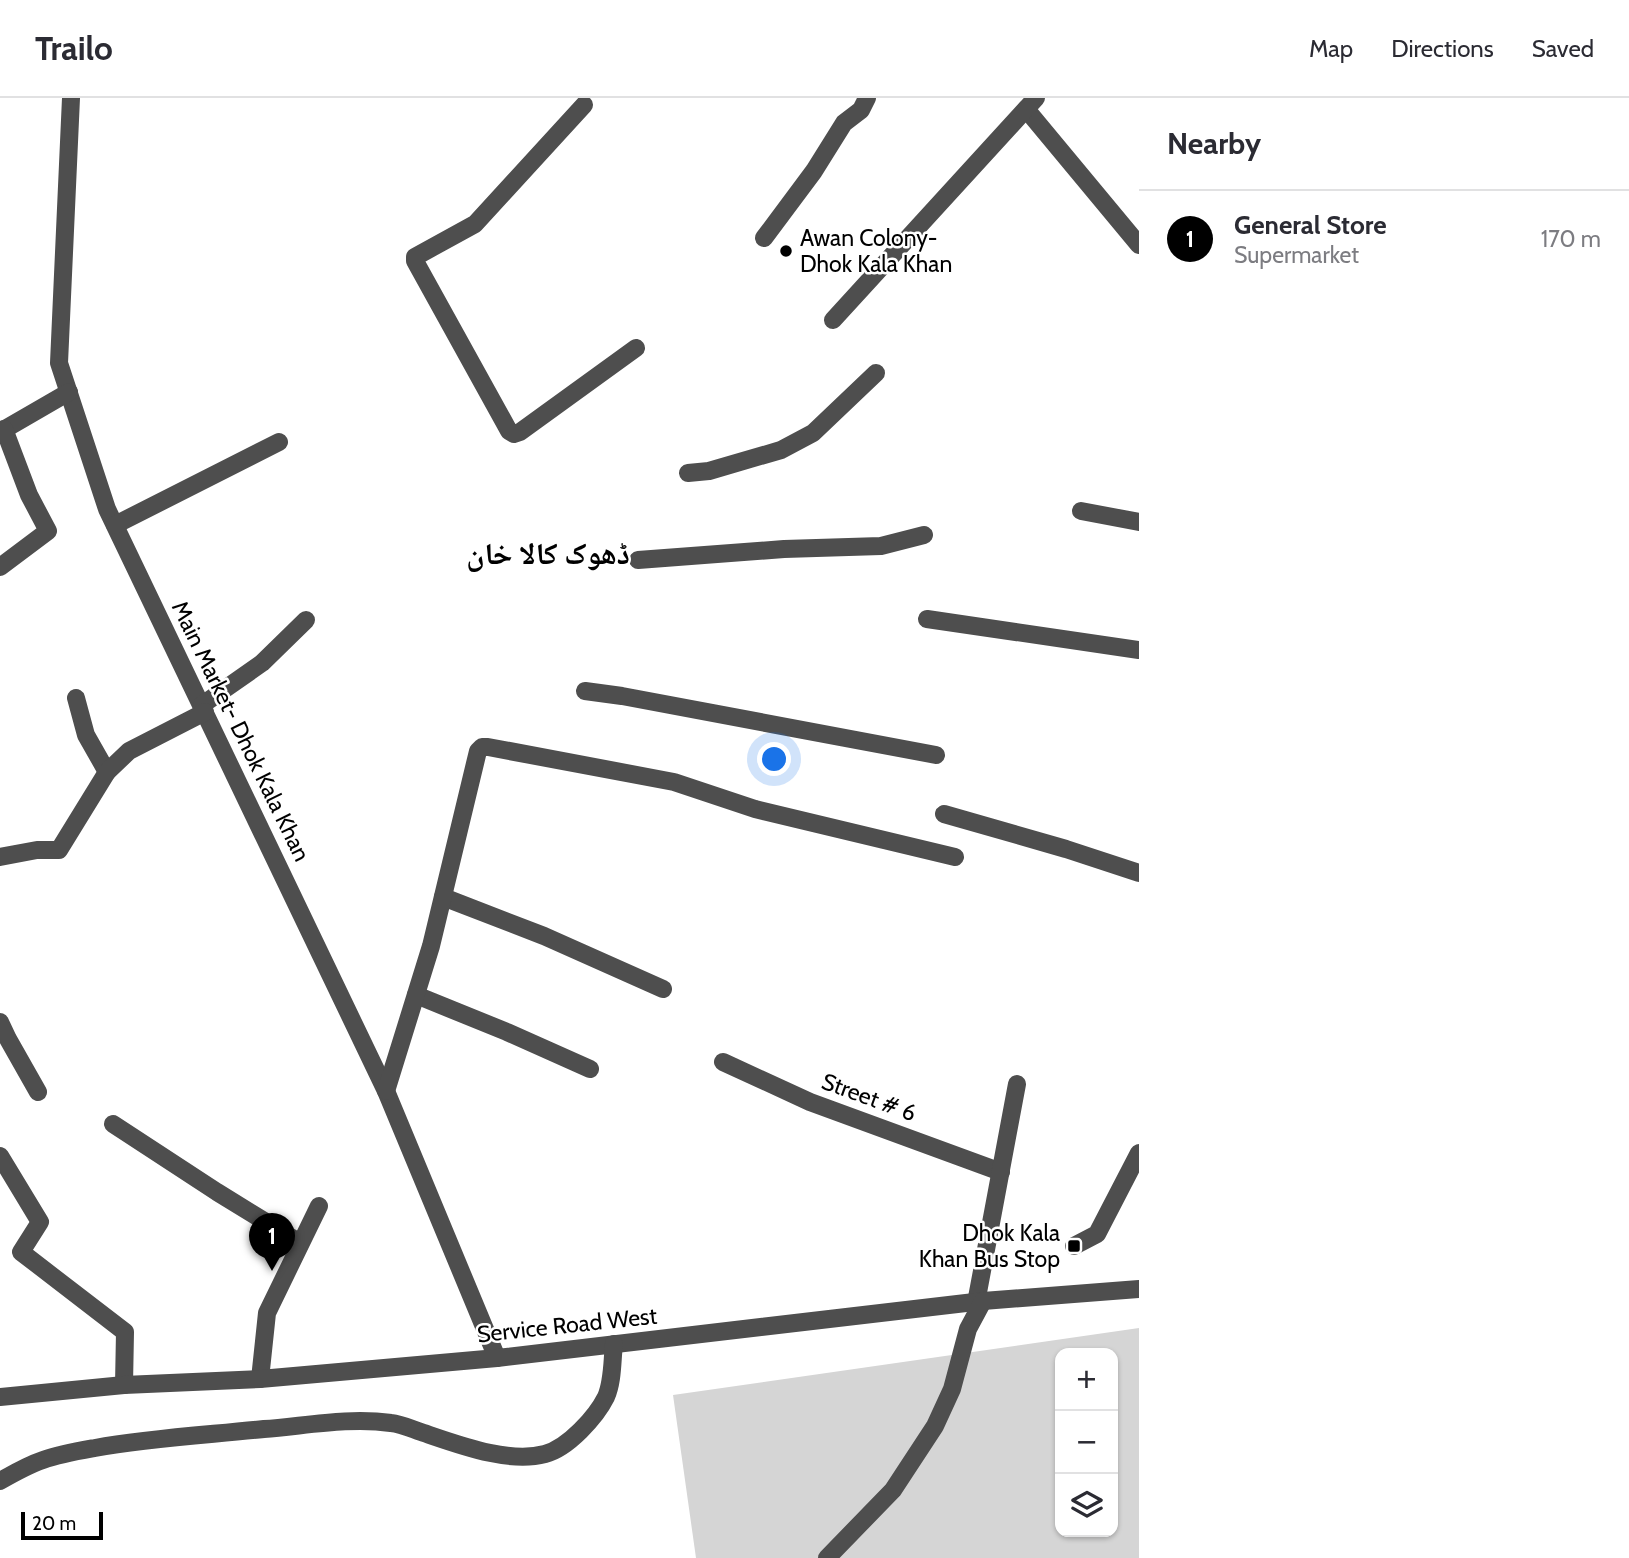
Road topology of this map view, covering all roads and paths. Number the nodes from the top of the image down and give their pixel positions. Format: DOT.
graph roads {
  1 [pos="71,98"];
  2 [pos="867,98"];
  3 [pos="1031,104"];
  4 [pos="584,105"];
  5 [pos="764,238"];
  6 [pos="1139,245"];
  7 [pos="833,320"];
  8 [pos="636,348"];
  9 [pos="876,373"];
  10 [pos="69,392"];
  11 [pos="2,430"];
  12 [pos="279,442"];
  13 [pos="688,473"];
  14 [pos="1082,511"];
  15 [pos="1139,522"];
  16 [pos="116,525"];
  17 [pos="924,535"];
  18 [pos="638,560"];
  19 [pos="0,567"];
  20 [pos="927,619"];
  21 [pos="306,620"];
  22 [pos="1139,650"];
  23 [pos="585,691"];
  24 [pos="76,698"];
  25 [pos="203,709"];
  26 [pos="936,755"];
  27 [pos="107,772"];
  28 [pos="944,814"];
  29 [pos="0,857"];
  30 [pos="955,857"];
  31 [pos="1139,873"];
  32 [pos="443,897"];
  33 [pos="663,989"];
  34 [pos="415,995"];
  35 [pos="0,1022"];
  36 [pos="4,1041"];
  37 [pos="723,1062"];
  38 [pos="590,1069"];
  39 [pos="1017,1084"];
  40 [pos="38,1091"];
  41 [pos="386,1091"];
  42 [pos="113,1124"];
  43 [pos="1139,1153"];
  44 [pos="0,1156"];
  45 [pos="1001,1172"];
  46 [pos="319,1206"];
  47 [pos="300,1243"];
  48 [pos="1074,1246"];
  49 [pos="1139,1289"];
  50 [pos="980,1302"];
  51 [pos="614,1344"];
  52 [pos="497,1358"];
  53 [pos="260,1379"];
  54 [pos="124,1385"];
  55 [pos="3,1399"];
  56 [pos="0,1481"];
  57 [pos="828,1558"];
  1 -- 10 [label="street, Main Market- Dhok Kala Khan"];
  2 -- 5 [label="street"];
  3 -- 6 [label="street"];
  3 -- 7 [label="street"];
  4 -- 8 [label="street"];
  9 -- 13 [label="street"];
  10 -- 11 [label="street"];
  10 -- 16 [label="street, Main Market- Dhok Kala Khan"];
  11 -- 19 [label="street"];
  12 -- 16 [label="street"];
  14 -- 15 [label="street"];
  16 -- 25 [label="street, Main Market- Dhok Kala Khan"];
  17 -- 18 [label="street"];
  20 -- 22 [label="street"];
  21 -- 25 [label="street"];
  23 -- 26 [label="street"];
  24 -- 27 [label="street"];
  25 -- 27 [label="street"];
  25 -- 41 [label="street, Main Market- Dhok Kala Khan"];
  27 -- 29 [label="street"];
  28 -- 31 [label="street"];
  30 -- 32 [label="street"];
  32 -- 33 [label="street"];
  32 -- 34 [label="street"];
  34 -- 38 [label="street"];
  34 -- 41 [label="street"];
  35 -- 36 [label="street"];
  36 -- 40 [label="street"];
  37 -- 45 [label="street, Street # 6"];
  39 -- 45 [label="street"];
  41 -- 52 [label="street, Main Market- Dhok Kala Khan"];
  42 -- 47 [label="street"];
  43 -- 48 [label="street"];
  44 -- 54 [label="street"];
  45 -- 50 [label="street"];
  46 -- 47 [label="street"];
  47 -- 53 [label="street"];
  49 -- 50 [label="street, Service Road West"];
  50 -- 51 [label="street, Service Road West"];
  50 -- 57 [label="street"];
  51 -- 52 [label="street, Service Road West"];
  51 -- 56 [label="street"];
  52 -- 53 [label="street, Service Road West"];
  53 -- 54 [label="street, Service Road West"];
  54 -- 55 [label="street, Service Road West"];
}
